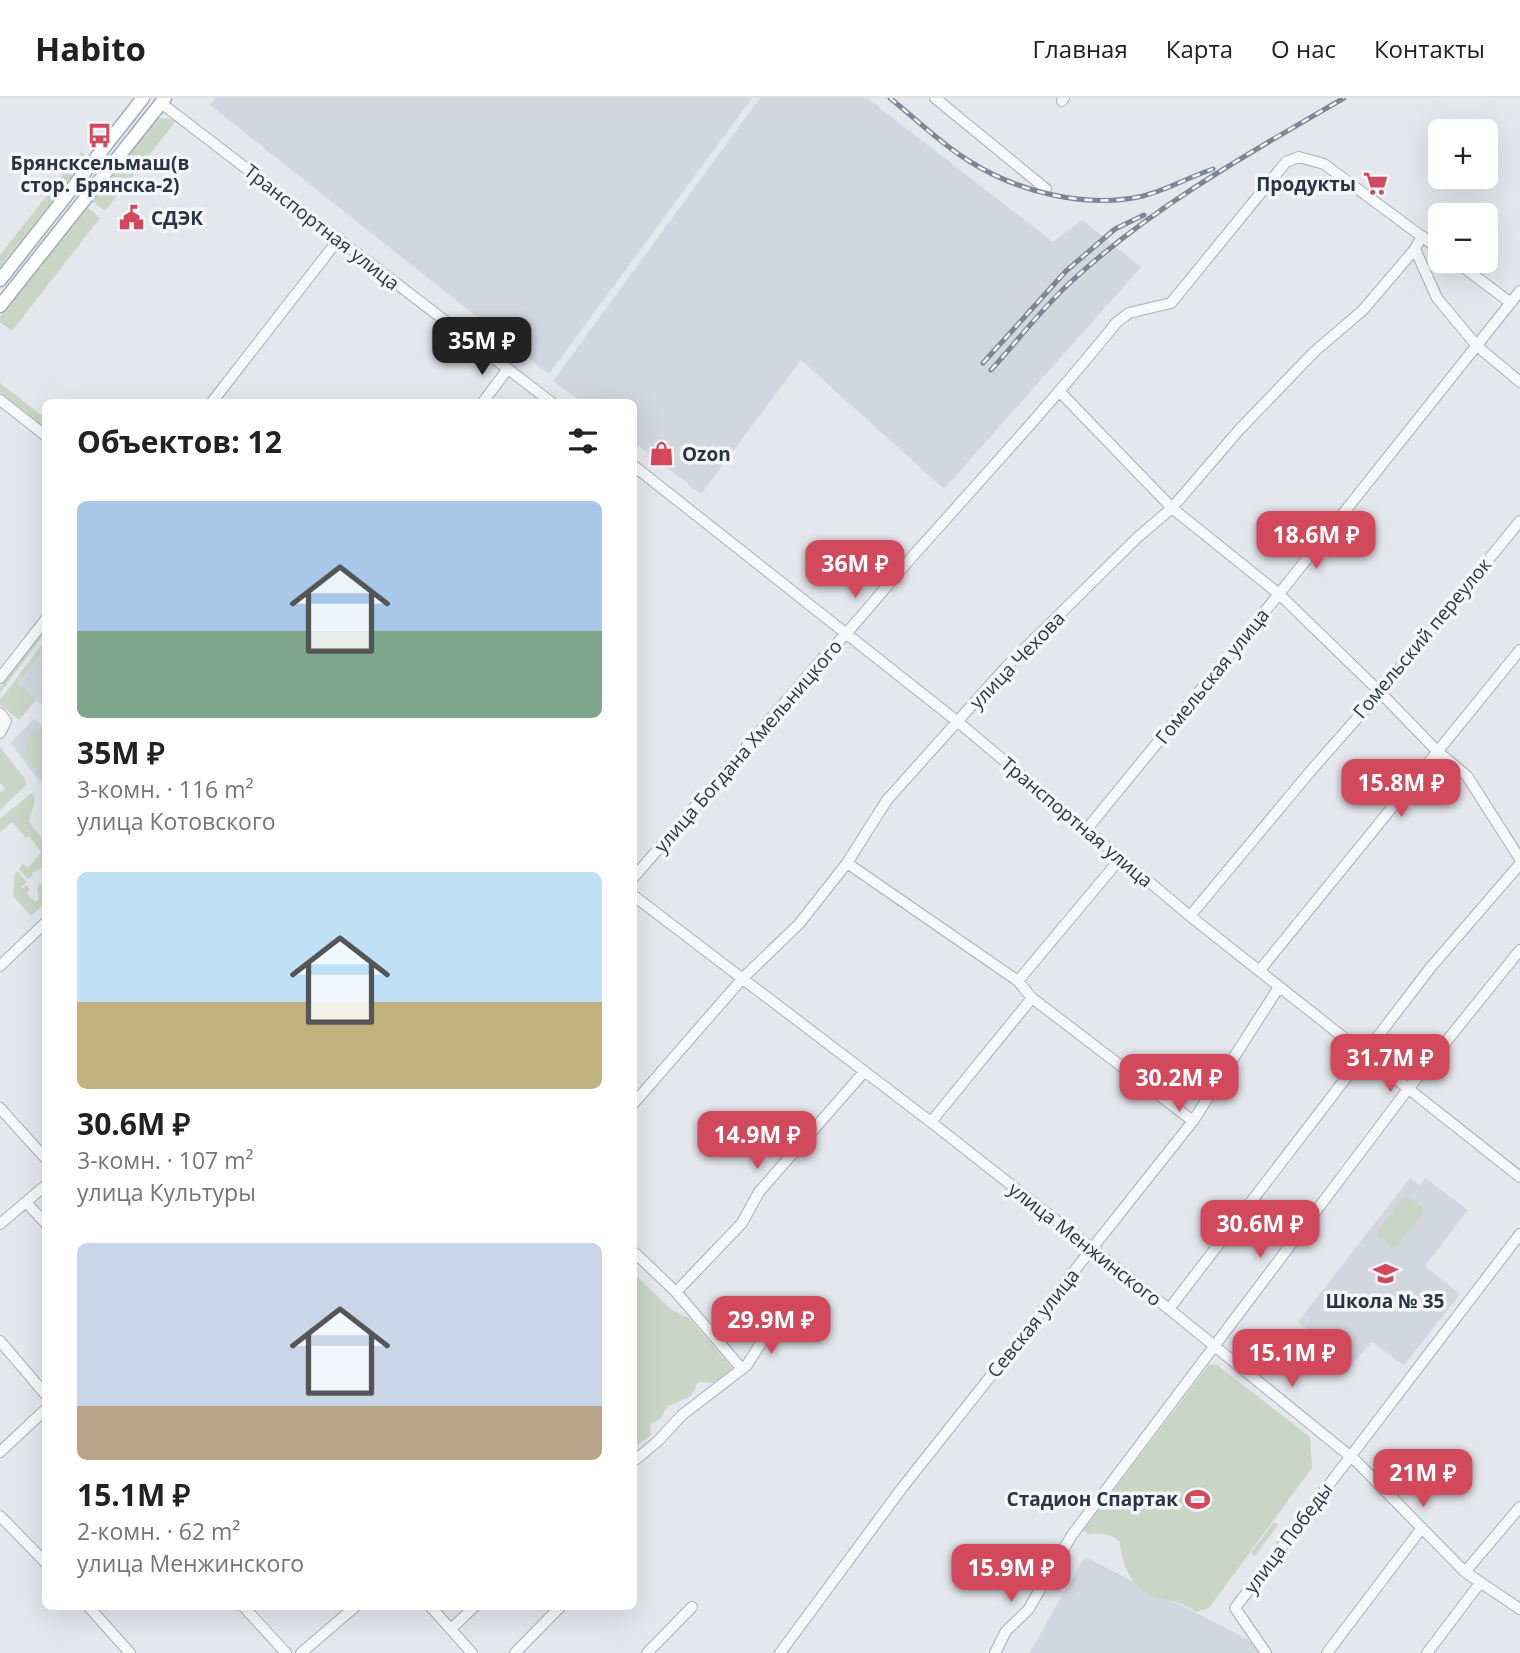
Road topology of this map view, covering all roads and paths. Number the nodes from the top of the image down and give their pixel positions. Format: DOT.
graph roads {
  1 [pos="143,98"];
  2 [pos="935,98"];
  3 [pos="160,100"];
  4 [pos="1046,189"];
  5 [pos="1422,236"];
  6 [pos="338,240"];
  7 [pos="1428,241"];
  8 [pos="1415,249"];
  9 [pos="1471,273"];
  10 [pos="0,280"];
  11 [pos="1520,291"];
  12 [pos="1511,303"];
  13 [pos="0,306"];
  14 [pos="1478,346"];
  15 [pos="507,370"];
  16 [pos="1520,382"];
  17 [pos="1060,391"];
  18 [pos="214,399"];
  19 [pos="485,399"];
  20 [pos="547,399"];
  21 [pos="0,400"];
  22 [pos="42,433"];
  23 [pos="637,468"];
  24 [pos="1172,508"];
  25 [pos="1520,521"];
  26 [pos="1279,594"];
  27 [pos="42,624"];
  28 [pos="846,635"];
  29 [pos="1520,650"];
  30 [pos="0,678"];
  31 [pos="1380,692"];
  32 [pos="0,712"];
  33 [pos="958,722"];
  34 [pos="0,733"];
  35 [pos="1437,751"];
  36 [pos="1086,830"];
  37 [pos="1120,859"];
  38 [pos="1520,862"];
  39 [pos="847,863"];
  40 [pos="637,874"];
  41 [pos="637,898"];
  42 [pos="1190,916"];
  43 [pos="42,926"];
  44 [pos="1520,950"];
  45 [pos="0,966"];
  46 [pos="1260,970"];
  47 [pos="743,978"];
  48 [pos="1018,981"];
  49 [pos="1279,987"];
  50 [pos="1032,998"];
  51 [pos="1364,1053"];
  52 [pos="864,1072"];
  53 [pos="1408,1089"];
  54 [pos="637,1100"];
  55 [pos="0,1108"];
  56 [pos="1193,1121"];
  57 [pos="931,1122"];
  58 [pos="42,1155"];
  59 [pos="1520,1177"];
  60 [pos="42,1188"];
  61 [pos="26,1202"];
  62 [pos="42,1220"];
  63 [pos="0,1224"];
  64 [pos="1520,1234"];
  65 [pos="1092,1250"];
  66 [pos="637,1255"];
  67 [pos="676,1292"];
  68 [pos="1169,1309"];
  69 [pos="775,1321"];
  70 [pos="0,1341"];
  71 [pos="1214,1346"];
  72 [pos="742,1369"];
  73 [pos="42,1390"];
  74 [pos="42,1413"];
  75 [pos="0,1452"];
  76 [pos="1350,1456"];
  77 [pos="637,1458"];
  78 [pos="1520,1508"];
  79 [pos="0,1516"];
  80 [pos="1421,1529"];
  81 [pos="42,1559"];
  82 [pos="1465,1572"];
  83 [pos="1480,1583"];
  84 [pos="692,1608"];
  85 [pos="1520,1609"];
  86 [pos="92,1610"];
  87 [pos="247,1610"];
  88 [pos="351,1610"];
  89 [pos="434,1610"];
  90 [pos="471,1610"];
  91 [pos="557,1610"];
  92 [pos="451,1629"];
  93 [pos="130,1653"];
  94 [pos="286,1653"];
  95 [pos="301,1653"];
  96 [pos="472,1653"];
  97 [pos="515,1653"];
  98 [pos="647,1653"];
  99 [pos="780,1653"];
  100 [pos="995,1653"];
  101 [pos="1266,1653"];
  102 [pos="1327,1653"];
  103 [pos="1427,1653"];
  1 -- 10 [label="main road"];
  2 -- 4 [label="street"];
  3 -- 6 [label="street, Транспортная улица"];
  3 -- 13 [label="main road"];
  5 -- 7 [label="street"];
  5 -- 8 [label="street, улица Чехова"];
  5 -- 17 [label="street, улица Богдана Хмельницкого"];
  6 -- 15 [label="street, Транспортная улица"];
  6 -- 18 [label="street"];
  8 -- 14 [label="street"];
  8 -- 24 [label="street, улица Чехова"];
  9 -- 12 [label="street"];
  11 -- 12 [label="street, Гомельская улица"];
  12 -- 14 [label="street, Гомельская улица"];
  14 -- 16 [label="street"];
  14 -- 26 [label="street, Гомельская улица"];
  15 -- 19 [label="street"];
  15 -- 20 [label="street, Транспортная улица"];
  17 -- 24 [label="street"];
  17 -- 28 [label="street, улица Богдана Хмельницкого"];
  21 -- 22 [label="street"];
  23 -- 28 [label="street, Транспортная улица"];
  24 -- 26 [label="street"];
  24 -- 33 [label="street, улица Чехова"];
  25 -- 31 [label="street, Гомельский переулок"];
  26 -- 31 [label="street"];
  26 -- 36 [label="street, Гомельская улица"];
  27 -- 30 [label="street"];
  28 -- 33 [label="street, Транспортная улица"];
  28 -- 40 [label="street, улица Богдана Хмельницкого"];
  29 -- 35 [label="street"];
  31 -- 35 [label="street"];
  31 -- 42 [label="street, Гомельский переулок"];
  32 -- 34 [label="street"];
  33 -- 36 [label="street, Транспортная улица"];
  33 -- 39 [label="street, улица Чехова"];
  35 -- 38 [label="street"];
  35 -- 46 [label="street"];
  36 -- 37 [label="street, Транспортная улица"];
  37 -- 42 [label="street, Транспортная улица"];
  37 -- 48 [label="street"];
  38 -- 51 [label="street"];
  39 -- 47 [label="street, улица Чехова"];
  39 -- 48 [label="street"];
  41 -- 47 [label="street, улица Менжинского"];
  42 -- 46 [label="street, Транспортная улица"];
  43 -- 45 [label="street"];
  44 -- 53 [label="street"];
  46 -- 49 [label="street, Транспортная улица"];
  47 -- 52 [label="street, улица Менжинского"];
  47 -- 54 [label="street, улица Чехова"];
  48 -- 50 [label="street"];
  49 -- 51 [label="street, Транспортная улица"];
  49 -- 56 [label="street, Севская улица"];
  50 -- 56 [label="street"];
  50 -- 57 [label="street"];
  51 -- 53 [label="street, Транспортная улица"];
  51 -- 68 [label="street"];
  52 -- 57 [label="street, улица Менжинского"];
  52 -- 67 [label="street"];
  53 -- 59 [label="street, Транспортная улица"];
  53 -- 71 [label="street"];
  55 -- 58 [label="street"];
  56 -- 65 [label="street, Севская улица"];
  57 -- 65 [label="street, улица Менжинского"];
  60 -- 61 [label="street"];
  61 -- 62 [label="street"];
  61 -- 63 [label="street"];
  64 -- 76 [label="street, улица Победы"];
  65 -- 68 [label="street, улица Менжинского"];
  65 -- 99 [label="street, Севская улица"];
  66 -- 67 [label="street"];
  67 -- 72 [label="street"];
  68 -- 71 [label="street, улица Менжинского"];
  69 -- 72 [label="street"];
  70 -- 73 [label="street"];
  71 -- 76 [label="street, улица Менжинского"];
  71 -- 100 [label="street"];
  72 -- 77 [label="street"];
  74 -- 75 [label="street"];
  76 -- 80 [label="street, улица Менжинского"];
  76 -- 101 [label="street, улица Победы"];
  78 -- 82 [label="street"];
  79 -- 81 [label="street"];
  80 -- 82 [label="street, улица Менжинского"];
  80 -- 102 [label="street"];
  82 -- 83 [label="street, улица Менжинского"];
  83 -- 85 [label="street, улица Менжинского"];
  83 -- 103 [label="street"];
  84 -- 98 [label="street"];
  86 -- 93 [label="street"];
  87 -- 94 [label="street"];
  88 -- 95 [label="street"];
  89 -- 92 [label="street"];
  90 -- 92 [label="street"];
  91 -- 97 [label="street"];
  92 -- 96 [label="street"];
}
